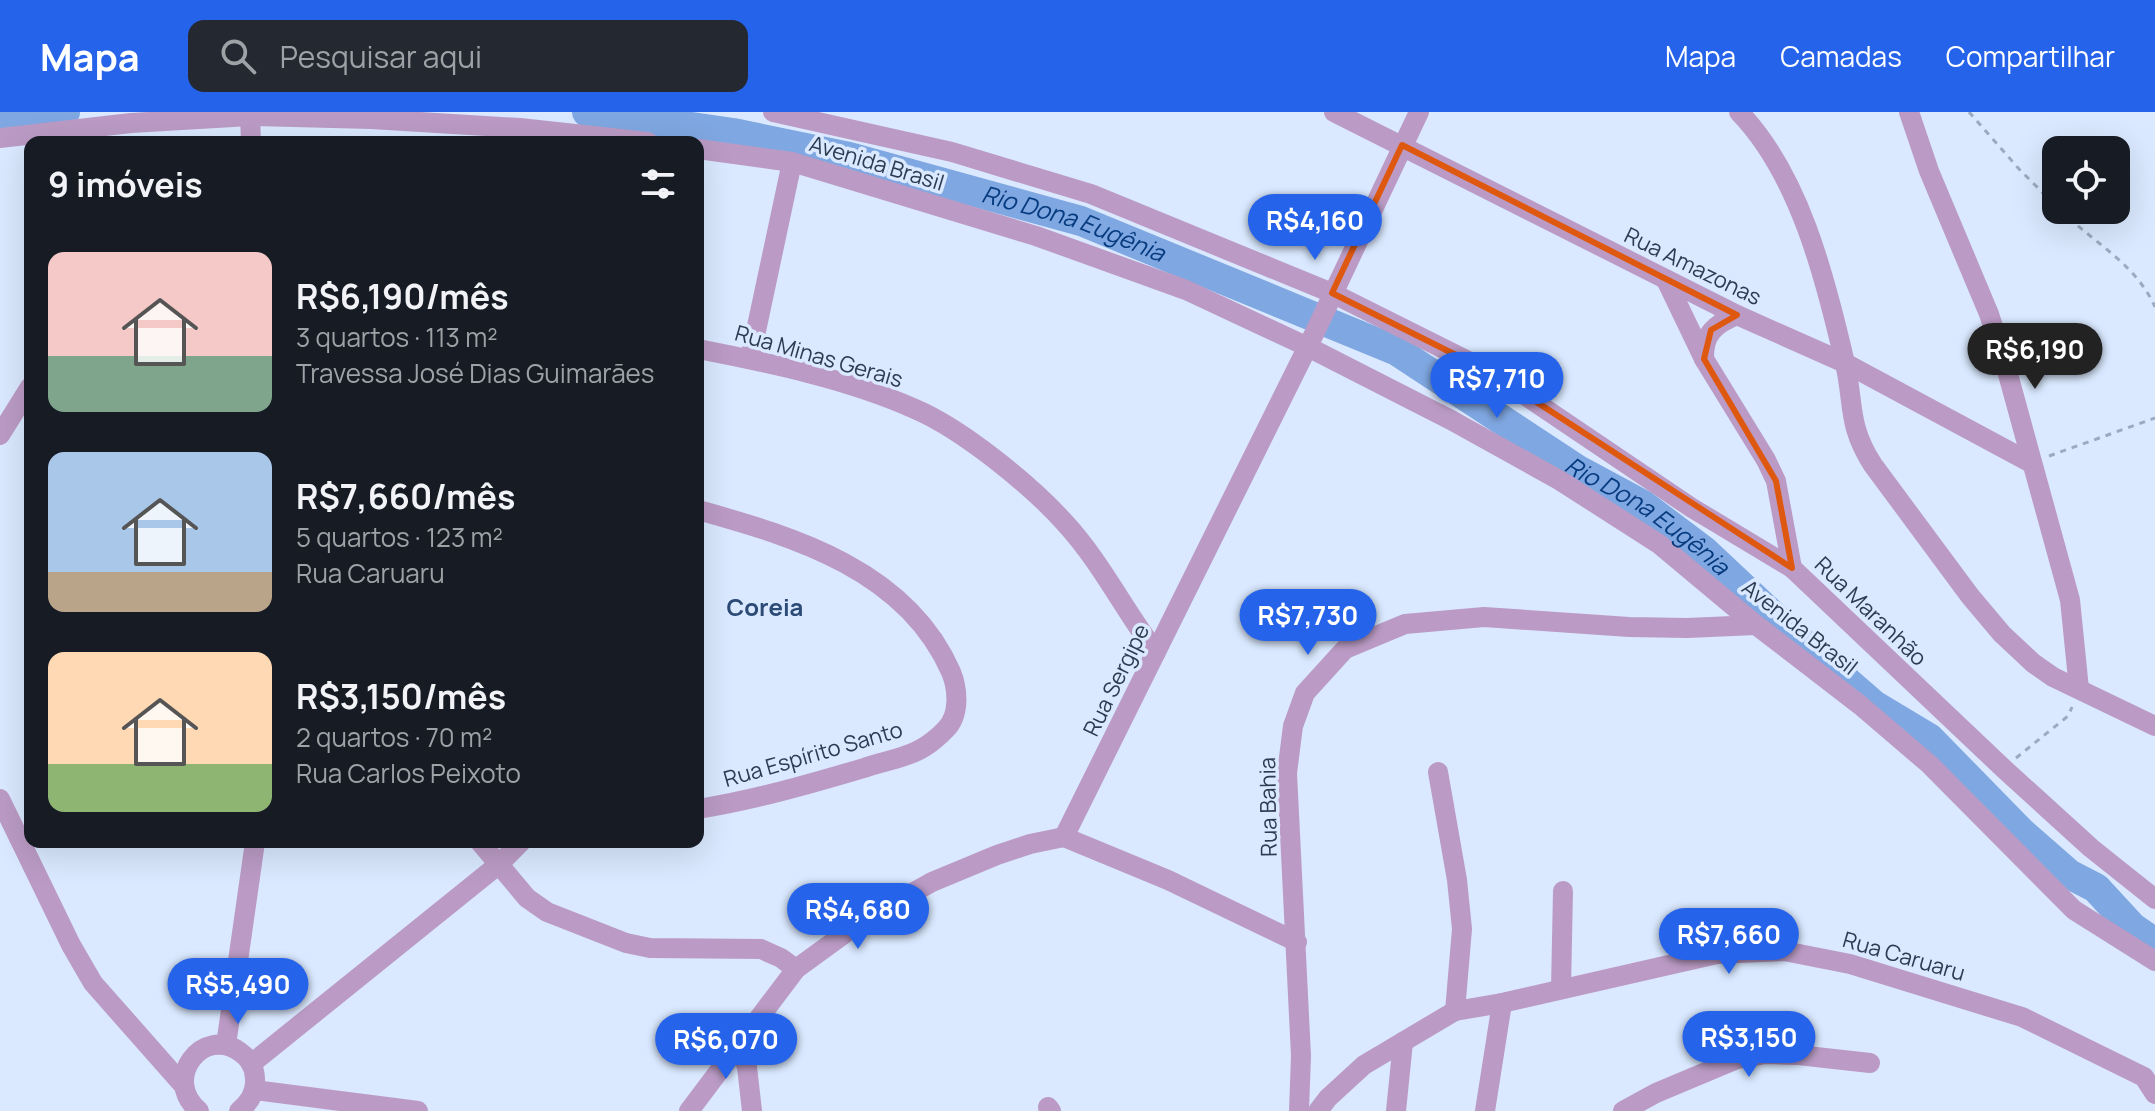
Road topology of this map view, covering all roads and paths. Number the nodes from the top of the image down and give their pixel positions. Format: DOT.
graph roads {
  1 [pos="773,112"];
  2 [pos="1334,112"];
  3 [pos="1419,112"];
  4 [pos="1739,112"];
  5 [pos="1909,112"];
  6 [pos="1969,112"];
  7 [pos="802,114"];
  8 [pos="250,116"];
  9 [pos="251,136"];
  10 [pos="593,136"];
  11 [pos="0,138"];
  12 [pos="1402,145"];
  13 [pos="704,150"];
  14 [pos="792,162"];
  15 [pos="2042,192"];
  16 [pos="2076,224"];
  17 [pos="1666,280"];
  18 [pos="1330,298"];
  19 [pos="2155,307"];
  20 [pos="1737,315"];
  21 [pos="1312,339"];
  22 [pos="704,350"];
  23 [pos="750,359"];
  24 [pos="1704,359"];
  25 [pos="1845,363"];
  26 [pos="24,397"];
  27 [pos="2155,418"];
  28 [pos="0,435"];
  29 [pos="2031,463"];
  30 [pos="704,512"];
  31 [pos="1792,568"];
  32 [pos="1756,625"];
  33 [pos="1156,652"];
  34 [pos="2079,689"];
  35 [pos="2155,726"];
  36 [pos="2003,768"];
  37 [pos="1438,772"];
  38 [pos="0,799"];
  39 [pos="704,808"];
  40 [pos="1064,837"];
  41 [pos="254,848"];
  42 [pos="485,848"];
  43 [pos="515,848"];
  44 [pos="498,865"];
  45 [pos="1563,891"];
  46 [pos="2155,899"];
  47 [pos="1297,942"];
  48 [pos="2155,961"];
  49 [pos="796,969"];
  50 [pos="1561,988"];
  51 [pos="1502,1003"];
  52 [pos="1455,1011"];
  53 [pos="1403,1042"];
  54 [pos="739,1043"];
  55 [pos="226,1045"];
  56 [pos="1870,1063"];
  57 [pos="251,1064"];
  58 [pos="183,1085"];
  59 [pos="254,1090"];
  60 [pos="2155,1094"];
  61 [pos="192,1109"];
  62 [pos="239,1111"];
  63 [pos="418,1111"];
  64 [pos="689,1111"];
  65 [pos="752,1111"];
  66 [pos="1299,1111"];
  67 [pos="1318,1111"];
  68 [pos="1396,1111"];
  69 [pos="1485,1111"];
  70 [pos="1623,1111"];
  1 -- 7 [label="street, Avenida Brasil"];
  2 -- 12 [label="street, Rua Amazonas"];
  3 -- 12 [label="street, Rua Sergipe"];
  4 -- 25 [label="street"];
  5 -- 29 [label="street"];
  6 -- 15 [label="path"];
  7 -- 18 [label="street, Avenida Brasil"];
  8 -- 9 [label="street"];
  8 -- 10 [label="street"];
  8 -- 11 [label="street"];
  12 -- 17 [label="street, Rua Amazonas"];
  12 -- 18 [label="street, Rua Sergipe"];
  13 -- 14 [label="street, Avenida Brasil"];
  14 -- 21 [label="street, Avenida Brasil"];
  14 -- 23 [label="street"];
  16 -- 19 [label="path"];
  17 -- 20 [label="street, Rua Amazonas"];
  17 -- 24 [label="street, Rua Maranhão"];
  18 -- 21 [label="street, Rua Sergipe"];
  18 -- 31 [label="street, Avenida Brasil"];
  20 -- 24 [label="street"];
  20 -- 25 [label="street, Rua Amazonas"];
  21 -- 32 [label="street, Avenida Brasil"];
  21 -- 33 [label="street, Rua Sergipe"];
  22 -- 23 [label="street, Rua Minas Gerais"];
  23 -- 33 [label="street, Rua Minas Gerais"];
  24 -- 31 [label="street, Rua Maranhão"];
  25 -- 29 [label="street, Rua Amazonas"];
  25 -- 34 [label="street"];
  26 -- 28 [label="street"];
  27 -- 29 [label="path"];
  29 -- 34 [label="street"];
  30 -- 39 [label="street, Rua Espírito Santo"];
  31 -- 36 [label="street, Rua Maranhão"];
  32 -- 47 [label="street, Rua Bahia"];
  32 -- 48 [label="street, Avenida Brasil"];
  33 -- 40 [label="street, Rua Sergipe"];
  34 -- 35 [label="street"];
  34 -- 36 [label="path"];
  36 -- 46 [label="street, Rua Maranhão"];
  37 -- 52 [label="street"];
  38 -- 58 [label="street"];
  40 -- 47 [label="street"];
  40 -- 49 [label="street"];
  41 -- 55 [label="street"];
  42 -- 44 [label="street"];
  43 -- 44 [label="street"];
  44 -- 49 [label="street"];
  44 -- 57 [label="street"];
  45 -- 50 [label="street"];
  47 -- 66 [label="street, Rua Bahia"];
  49 -- 54 [label="street"];
  50 -- 51 [label="street, Rua Caruaru"];
  50 -- 60 [label="street, Rua Caruaru"];
  51 -- 52 [label="street, Rua Caruaru"];
  51 -- 69 [label="street"];
  52 -- 53 [label="street, Rua Caruaru"];
  53 -- 67 [label="street, Rua Caruaru"];
  53 -- 68 [label="street"];
  54 -- 64 [label="street"];
  54 -- 65 [label="street"];
  55 -- 57 [label="street"];
  55 -- 58 [label="street"];
  56 -- 70 [label="street"];
  57 -- 59 [label="street"];
  58 -- 61 [label="street"];
  59 -- 62 [label="street"];
  59 -- 63 [label="street"];
}
